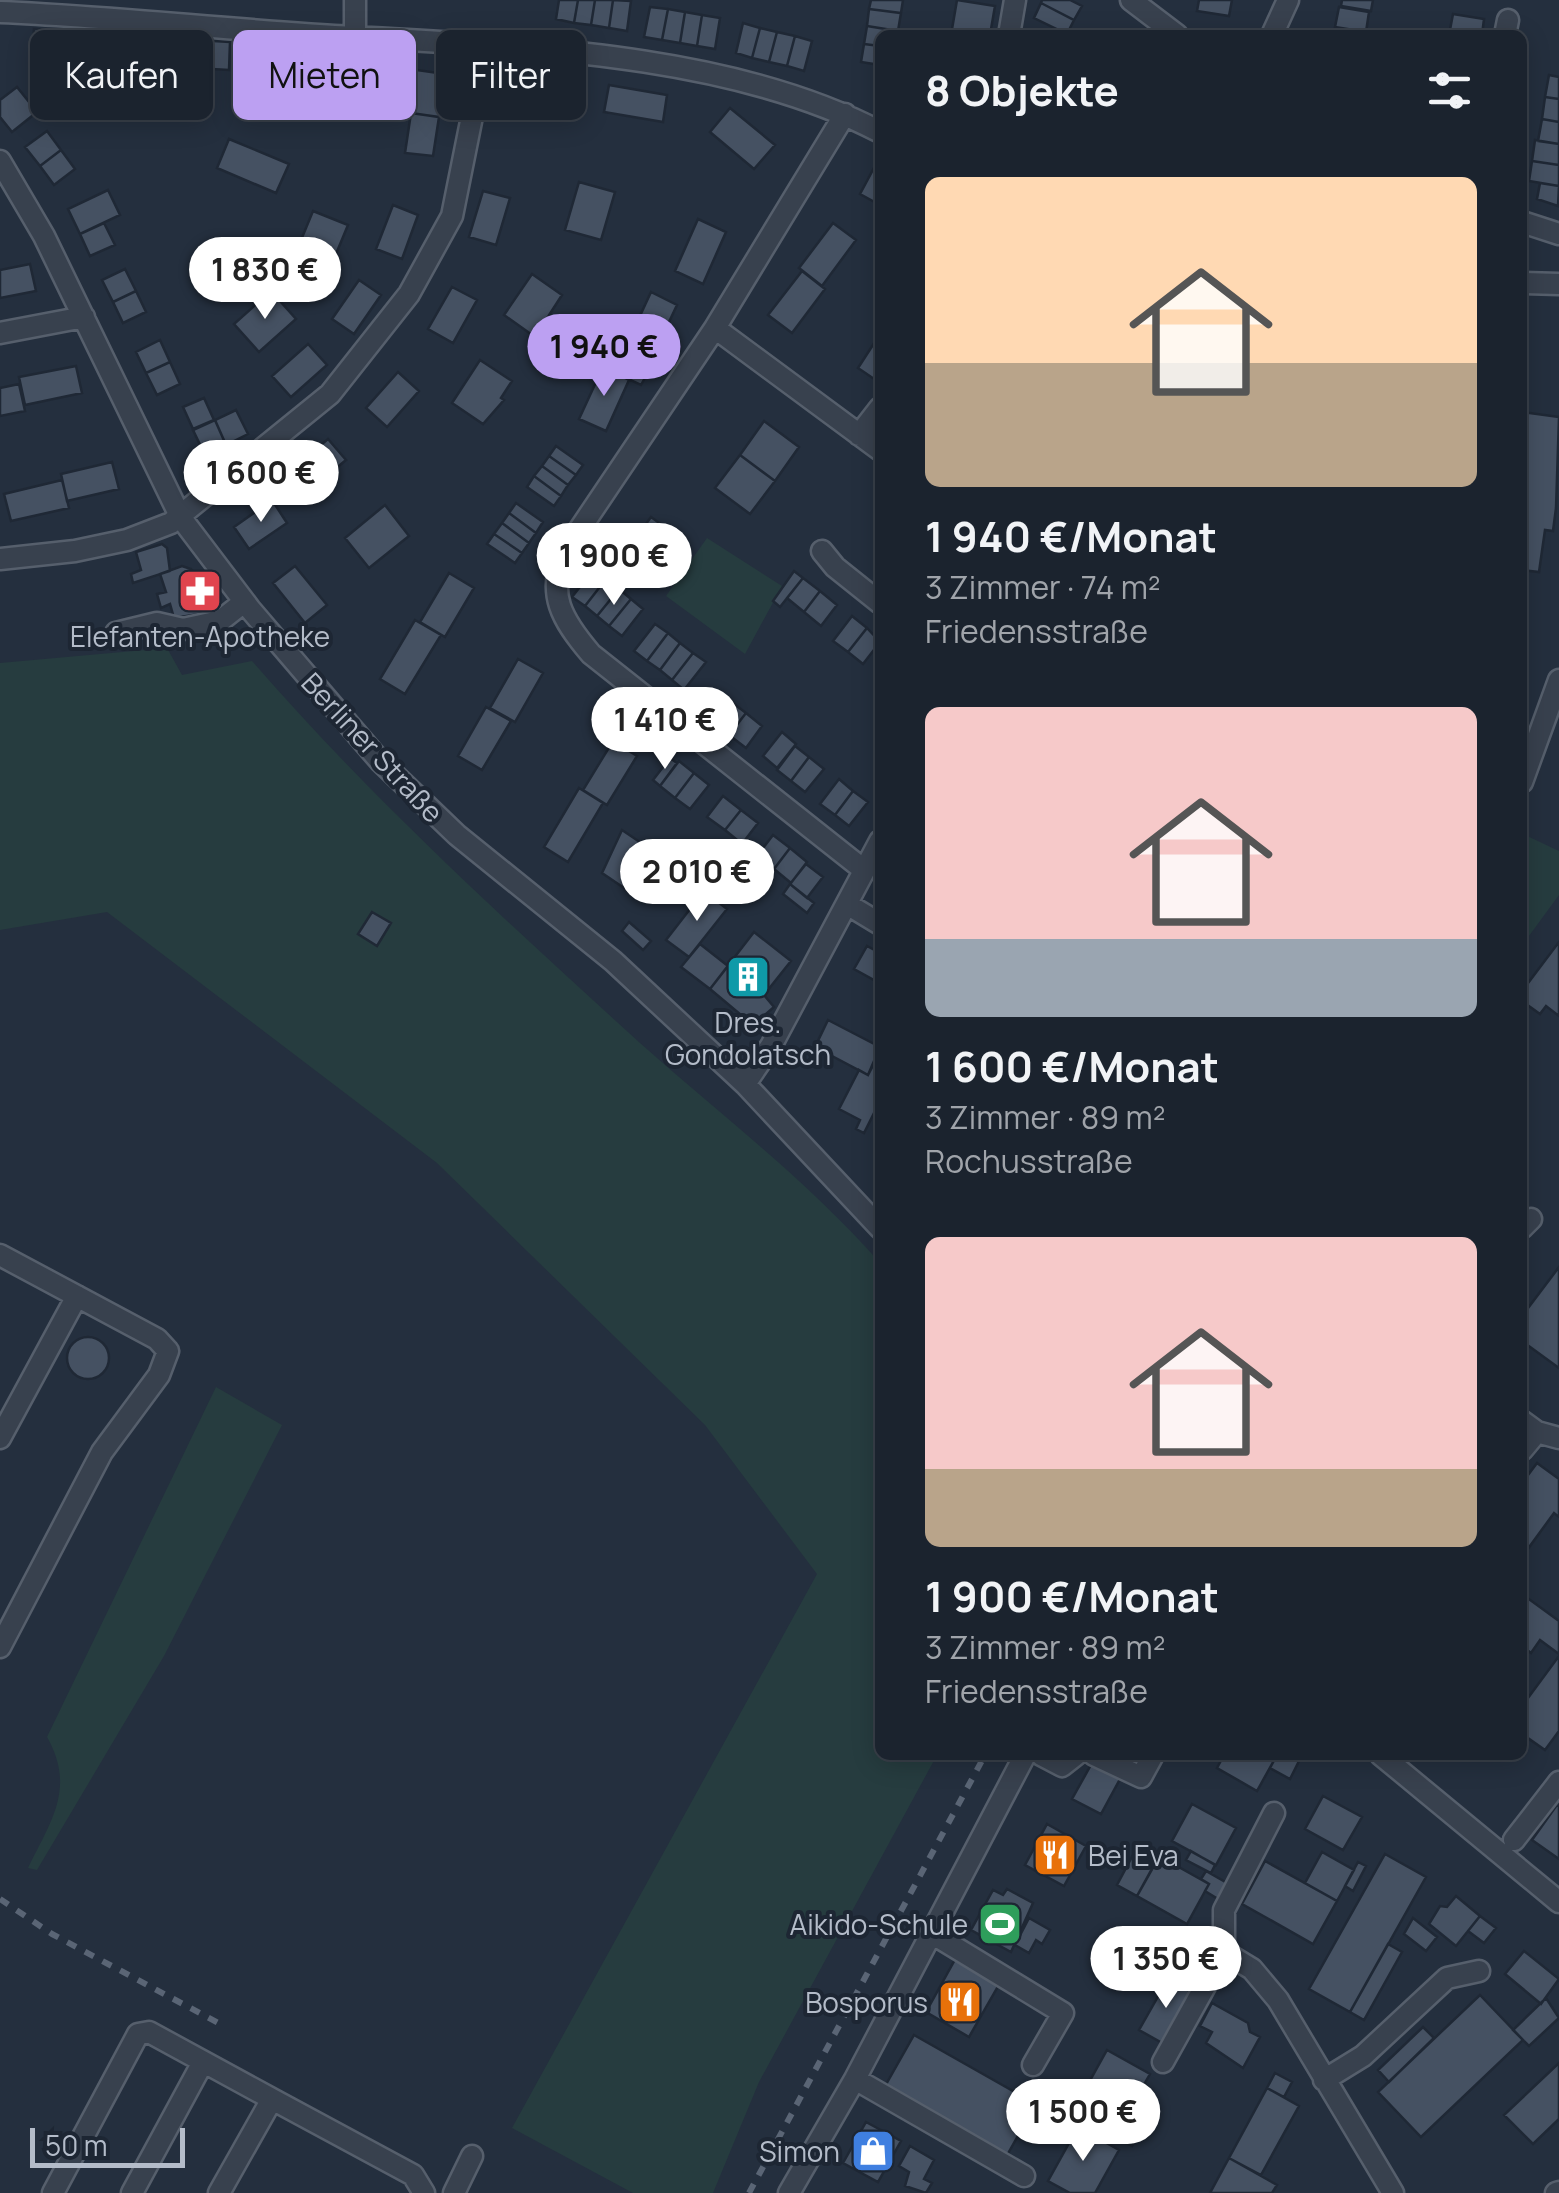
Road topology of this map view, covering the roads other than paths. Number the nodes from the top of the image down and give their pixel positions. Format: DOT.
graph roads {
  1 [pos="355,0"];
  2 [pos="1015,0"];
  3 [pos="1131,0"];
  4 [pos="1288,0"];
  5 [pos="0,12"];
  6 [pos="256,30"];
  7 [pos="355,30"];
  8 [pos="1011,30"];
  9 [pos="1170,30"];
  10 [pos="1274,30"];
  11 [pos="586,56"];
  12 [pos="845,114"];
  13 [pos="471,120"];
  14 [pos="875,129"];
  15 [pos="0,161"];
  16 [pos="1527,224"];
  17 [pos="1559,234"];
  18 [pos="1527,283"];
  19 [pos="1559,284"];
  20 [pos="84,317"];
  21 [pos="715,328"];
  22 [pos="0,333"];
  23 [pos="875,414"];
  24 [pos="859,435"];
  25 [pos="875,446"];
  26 [pos="182,518"];
  27 [pos="822,551"];
  28 [pos="0,559"];
  29 [pos="875,599"];
  30 [pos="244,602"];
  31 [pos="116,633"];
  32 [pos="1559,680"];
  33 [pos="1527,768"];
  34 [pos="875,850"];
  35 [pos="864,870"];
  36 [pos="846,904"];
  37 [pos="875,921"];
  38 [pos="745,1084"];
  39 [pos="875,1223"];
  40 [pos="0,1255"];
  41 [pos="77,1296"];
  42 [pos="1530,1426"];
  43 [pos="0,1438"];
  44 [pos="1559,1438"];
  45 [pos="0,1647"];
  46 [pos="1022,1760"];
  47 [pos="1110,1760"];
  48 [pos="1151,1760"];
  49 [pos="1386,1760"];
  50 [pos="1559,1782"];
  51 [pos="1274,1813"];
  52 [pos="1514,1840"];
  53 [pos="1559,1902"];
  54 [pos="933,1934"];
  55 [pos="1224,1952"];
  56 [pos="1479,1971"];
  57 [pos="203,2062"];
  58 [pos="1163,2062"];
  59 [pos="1032,2065"];
  60 [pos="855,2079"];
  61 [pos="1324,2080"];
  62 [pos="272,2100"];
  63 [pos="472,2156"];
  64 [pos="1024,2176"];
  65 [pos="53,2193"];
  66 [pos="132,2193"];
  67 [pos="219,2193"];
  68 [pos="424,2193"];
  69 [pos="454,2193"];
  70 [pos="789,2193"];
  71 [pos="1393,2193"];
  1 -- 7 [label="street"];
  2 -- 8 [label="street"];
  3 -- 9 [label="street"];
  4 -- 10 [label="street"];
  5 -- 6 [label="street"];
  11 -- 12 [label="street"];
  12 -- 14 [label="street"];
  12 -- 21 [label="street"];
  13 -- 26 [label="street"];
  15 -- 20 [label="street, Berliner Straße"];
  16 -- 17 [label="street"];
  18 -- 19 [label="street"];
  20 -- 22 [label="street"];
  20 -- 26 [label="street, Berliner Straße"];
  21 -- 24 [label="street"];
  21 -- 35 [label="street"];
  23 -- 24 [label="street"];
  24 -- 25 [label="street"];
  26 -- 28 [label="street"];
  26 -- 30 [label="street, Berliner Straße"];
  27 -- 29 [label="street"];
  30 -- 31 [label="street"];
  30 -- 38 [label="street, Berliner Straße"];
  32 -- 33 [label="street"];
  34 -- 35 [label="street"];
  35 -- 36 [label="street"];
  36 -- 37 [label="street"];
  36 -- 38 [label="street"];
  38 -- 39 [label="street, Berliner Straße"];
  40 -- 41 [label="street"];
  41 -- 43 [label="street"];
  41 -- 45 [label="street"];
  42 -- 44 [label="street"];
  46 -- 54 [label="street"];
  47 -- 48 [label="street"];
  49 -- 53 [label="street"];
  50 -- 52 [label="street"];
  51 -- 55 [label="street"];
  54 -- 59 [label="street"];
  54 -- 60 [label="street"];
  55 -- 58 [label="street"];
  55 -- 61 [label="street"];
  56 -- 61 [label="street"];
  57 -- 62 [label="street"];
  57 -- 65 [label="street"];
  57 -- 66 [label="street"];
  60 -- 64 [label="street"];
  60 -- 70 [label="street"];
  61 -- 71 [label="street"];
  62 -- 67 [label="street"];
  62 -- 68 [label="street"];
  63 -- 69 [label="street"];
}
